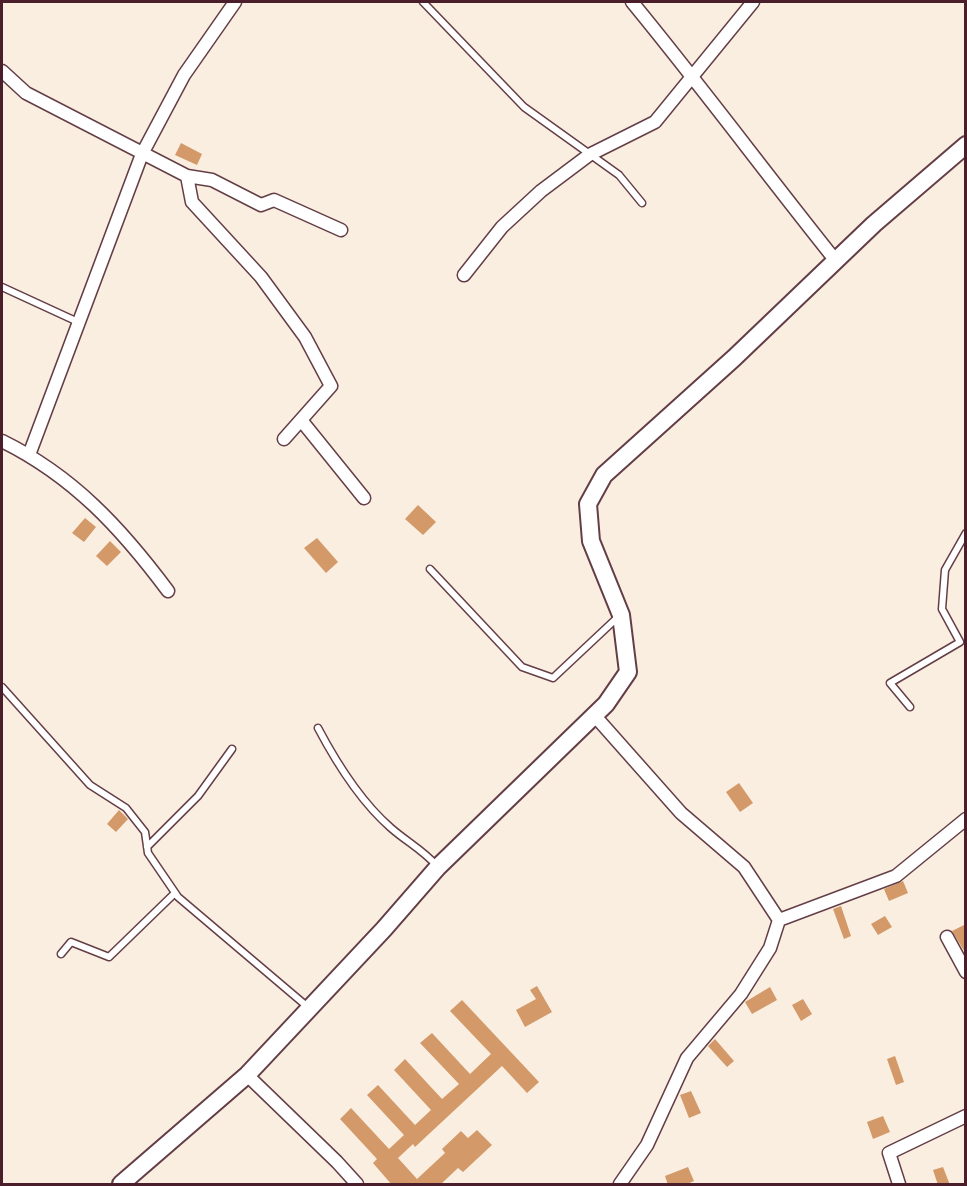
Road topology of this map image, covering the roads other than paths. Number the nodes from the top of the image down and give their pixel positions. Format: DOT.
graph roads {
  1 [pos="235,2"];
  2 [pos="423,2"];
  3 [pos="632,2"];
  4 [pos="753,2"];
  5 [pos="2,74"];
  6 [pos="692,75"];
  7 [pos="966,145"];
  8 [pos="142,154"];
  9 [pos="589,155"];
  10 [pos="187,176"];
  11 [pos="642,203"];
  12 [pos="341,230"];
  13 [pos="836,261"];
  14 [pos="464,275"];
  15 [pos="2,287"];
  16 [pos="78,322"];
  17 [pos="301,420"];
  18 [pos="284,439"];
  19 [pos="2,441"];
  20 [pos="29,455"];
  21 [pos="364,498"];
  22 [pos="966,533"];
  23 [pos="430,569"];
  24 [pos="168,591"];
  25 [pos="621,615"];
  26 [pos="2,687"];
  27 [pos="910,707"];
  28 [pos="596,716"];
  29 [pos="318,728"];
  30 [pos="232,749"];
  31 [pos="966,819"];
  32 [pos="147,847"];
  33 [pos="438,867"];
  34 [pos="175,893"];
  35 [pos="778,920"];
  36 [pos="947,937"];
  37 [pos="62,954"];
  38 [pos="966,972"];
  39 [pos="309,1009"];
  40 [pos="247,1075"];
  41 [pos="966,1116"];
  42 [pos="121,1185"];
  43 [pos="357,1185"];
  44 [pos="620,1185"];
  45 [pos="899,1185"];
  1 -- 8 [label="street"];
  2 -- 9 [label="lane"];
  3 -- 6 [label="street"];
  4 -- 6 [label="street"];
  5 -- 8 [label="street"];
  6 -- 9 [label="street"];
  6 -- 13 [label="street"];
  7 -- 13 [label="street"];
  8 -- 10 [label="street"];
  8 -- 16 [label="street"];
  9 -- 11 [label="lane"];
  9 -- 14 [label="street"];
  10 -- 12 [label="street"];
  10 -- 17 [label="street"];
  13 -- 25 [label="street"];
  15 -- 16 [label="lane"];
  16 -- 20 [label="street"];
  17 -- 18 [label="street"];
  17 -- 21 [label="street"];
  19 -- 20 [label="street"];
  20 -- 24 [label="street"];
  22 -- 27 [label="lane"];
  23 -- 25 [label="lane"];
  25 -- 28 [label="street"];
  26 -- 32 [label="lane"];
  28 -- 33 [label="street"];
  28 -- 35 [label="street"];
  29 -- 33 [label="lane"];
  30 -- 32 [label="lane"];
  31 -- 35 [label="street"];
  32 -- 34 [label="lane"];
  33 -- 39 [label="street"];
  34 -- 37 [label="lane"];
  34 -- 39 [label="lane"];
  35 -- 44 [label="street"];
  36 -- 38 [label="street"];
  39 -- 40 [label="street"];
  40 -- 42 [label="street"];
  40 -- 43 [label="street"];
  41 -- 45 [label="street"];
}
